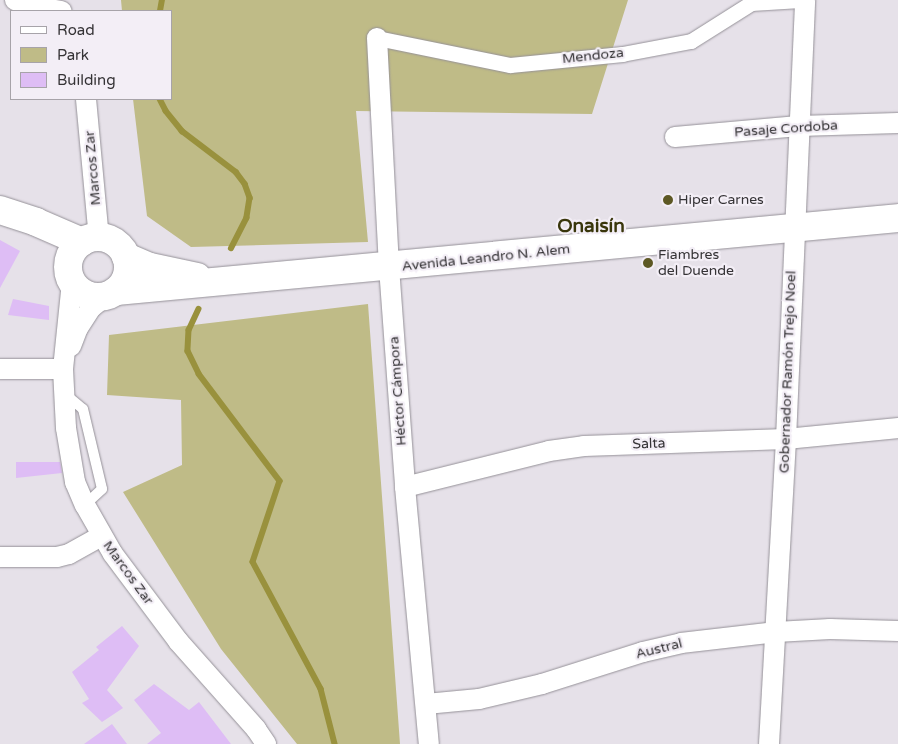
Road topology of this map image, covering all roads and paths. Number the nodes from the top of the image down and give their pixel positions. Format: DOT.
graph roads {
  1 [pos="16,0"];
  2 [pos="800,0"];
  3 [pos="805,0"];
  4 [pos="55,10"];
  5 [pos="377,38"];
  6 [pos="86,100"];
  7 [pos="898,123"];
  8 [pos="799,126"];
  9 [pos="675,137"];
  10 [pos="0,210"];
  11 [pos="0,214"];
  12 [pos="898,218"];
  13 [pos="794,227"];
  14 [pos="80,256"];
  15 [pos="126,257"];
  16 [pos="389,267"];
  17 [pos="223,281"];
  18 [pos="111,294"];
  19 [pos="0,369"];
  20 [pos="63,370"];
  21 [pos="898,428"];
  22 [pos="786,438"];
  23 [pos="405,487"];
  24 [pos="101,536"];
  25 [pos="0,557"];
  26 [pos="898,630"];
  27 [pos="776,632"];
  28 [pos="426,704"];
  29 [pos="266,744"];
  30 [pos="429,744"];
  31 [pos="769,744"];
  1 -- 4 [label="street"];
  2 -- 5 [label="street, Mendoza"];
  3 -- 8 [label="street, Gobernador Ramón Trejo Noel"];
  5 -- 16 [label="street, Héctor Cámpora"];
  6 -- 14 [label="street, Marcos Zar"];
  7 -- 8 [label="street, Pasaje Cordoba"];
  8 -- 9 [label="street, Pasaje Cordoba"];
  8 -- 13 [label="street, Gobernador Ramón Trejo Noel"];
  10 -- 14 [label="highway, Avenida Leandro N. Alem"];
  11 -- 14 [label="highway, Avenida Leandro N. Alem"];
  12 -- 13 [label="highway, Avenida Leandro N. Alem"];
  13 -- 16 [label="highway, Avenida Leandro N. Alem"];
  13 -- 22 [label="street, Gobernador Ramón Trejo Noel"];
  14 -- 15 [label="highway, Avenida Leandro N. Alem"];
  14 -- 18 [label="highway, Avenida Leandro N. Alem"];
  14 -- 20 [label="street, Marcos Zar"];
  15 -- 17 [label="highway, Avenida Leandro N. Alem"];
  15 -- 18 [label="highway"];
  16 -- 17 [label="highway, Avenida Leandro N. Alem"];
  16 -- 23 [label="street, Héctor Cámpora"];
  17 -- 18 [label="highway, Avenida Leandro N. Alem"];
  18 -- 20 [label="street, Marcos Zar"];
  19 -- 20 [label="street"];
  20 -- 24 [label="street, Marcos Zar"];
  21 -- 22 [label="street, Salta"];
  22 -- 23 [label="street, Salta"];
  22 -- 27 [label="street, Gobernador Ramón Trejo Noel"];
  23 -- 28 [label="street, Héctor Cámpora"];
  24 -- 25 [label="street"];
  24 -- 29 [label="street, Marcos Zar"];
  26 -- 27 [label="street, Austral"];
  27 -- 28 [label="street, Austral"];
  27 -- 31 [label="street, Gobernador Ramón Trejo Noel"];
  28 -- 30 [label="street, Héctor Cámpora"];
}
